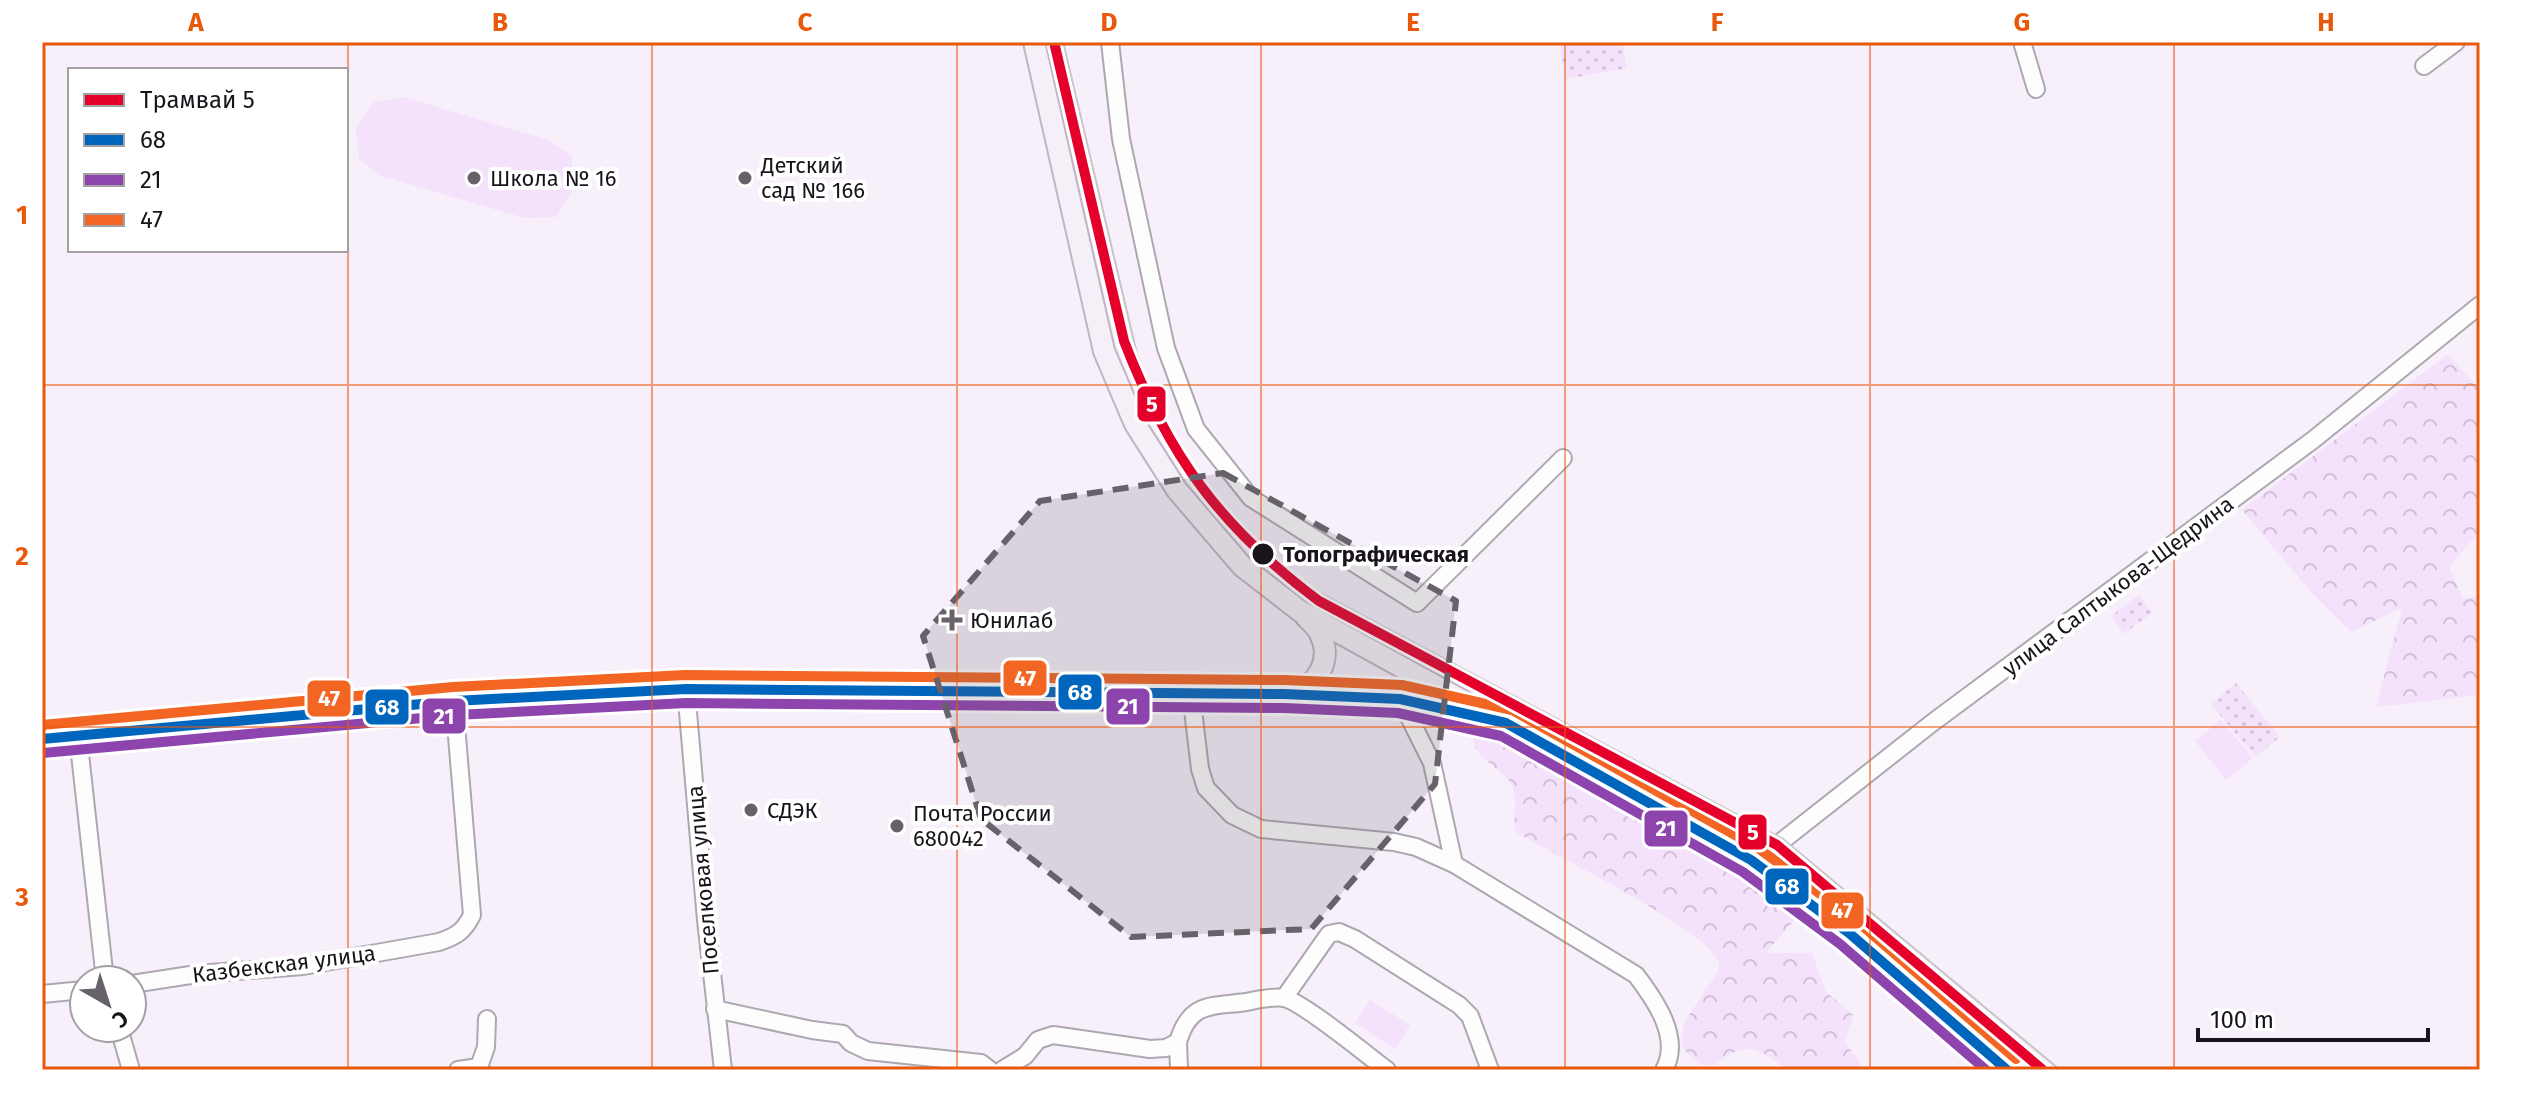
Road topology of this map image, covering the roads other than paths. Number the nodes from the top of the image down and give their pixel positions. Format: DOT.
graph roads {
  1 [pos="1034,42"];
  2 [pos="1110,42"];
  3 [pos="2022,42"];
  4 [pos="2456,42"];
  5 [pos="2424,66"];
  6 [pos="2036,89"];
  7 [pos="2480,305"];
  8 [pos="1563,458"];
  9 [pos="1300,611"];
  10 [pos="686,689"];
  11 [pos="1191,693"];
  12 [pos="1284,694"];
  13 [pos="1400,699"];
  14 [pos="454,701"];
  15 [pos="1506,723"];
  16 [pos="78,736"];
  17 [pos="42,739"];
  18 [pos="1751,860"];
  19 [pos="1454,864"];
  20 [pos="103,964"];
  21 [pos="148,982"];
  22 [pos="68,992"];
  23 [pos="42,994"];
  24 [pos="1284,998"];
  25 [pos="715,1009"];
  26 [pos="487,1019"];
  27 [pos="1178,1042"];
  28 [pos="124,1044"];
  29 [pos="480,1068"];
  30 [pos="131,1070"];
  31 [pos="458,1070"];
  32 [pos="723,1070"];
  33 [pos="990,1070"];
  34 [pos="1002,1070"];
  35 [pos="1179,1070"];
  36 [pos="1387,1070"];
  37 [pos="1490,1070"];
  38 [pos="1664,1070"];
  39 [pos="2007,1070"];
  1 -- 9 [label="main road"];
  2 -- 8 [label="street"];
  3 -- 6 [label="street"];
  4 -- 5 [label="street"];
  7 -- 18 [label="street, улица Салтыкова-Щедрина"];
  9 -- 12 [label="main road"];
  9 -- 15 [label="main road"];
  10 -- 11 [label="main road"];
  10 -- 14 [label="main road"];
  10 -- 25 [label="street, Поселковая улица"];
  11 -- 12 [label="main road"];
  11 -- 19 [label="street"];
  12 -- 13 [label="main road"];
  13 -- 15 [label="main road"];
  13 -- 19 [label="street"];
  14 -- 16 [label="main road"];
  14 -- 21 [label="street, Казбекская улица"];
  15 -- 18 [label="main road"];
  16 -- 17 [label="main road"];
  16 -- 20 [label="street"];
  18 -- 39 [label="main road"];
  19 -- 38 [label="street"];
  22 -- 23 [label="street"];
  24 -- 27 [label="street"];
  24 -- 36 [label="street"];
  24 -- 37 [label="street"];
  25 -- 32 [label="street, Поселковая улица"];
  25 -- 33 [label="street"];
  26 -- 29 [label="street"];
  27 -- 34 [label="street"];
  27 -- 35 [label="street"];
  28 -- 30 [label="street"];
  29 -- 31 [label="street"];
}
